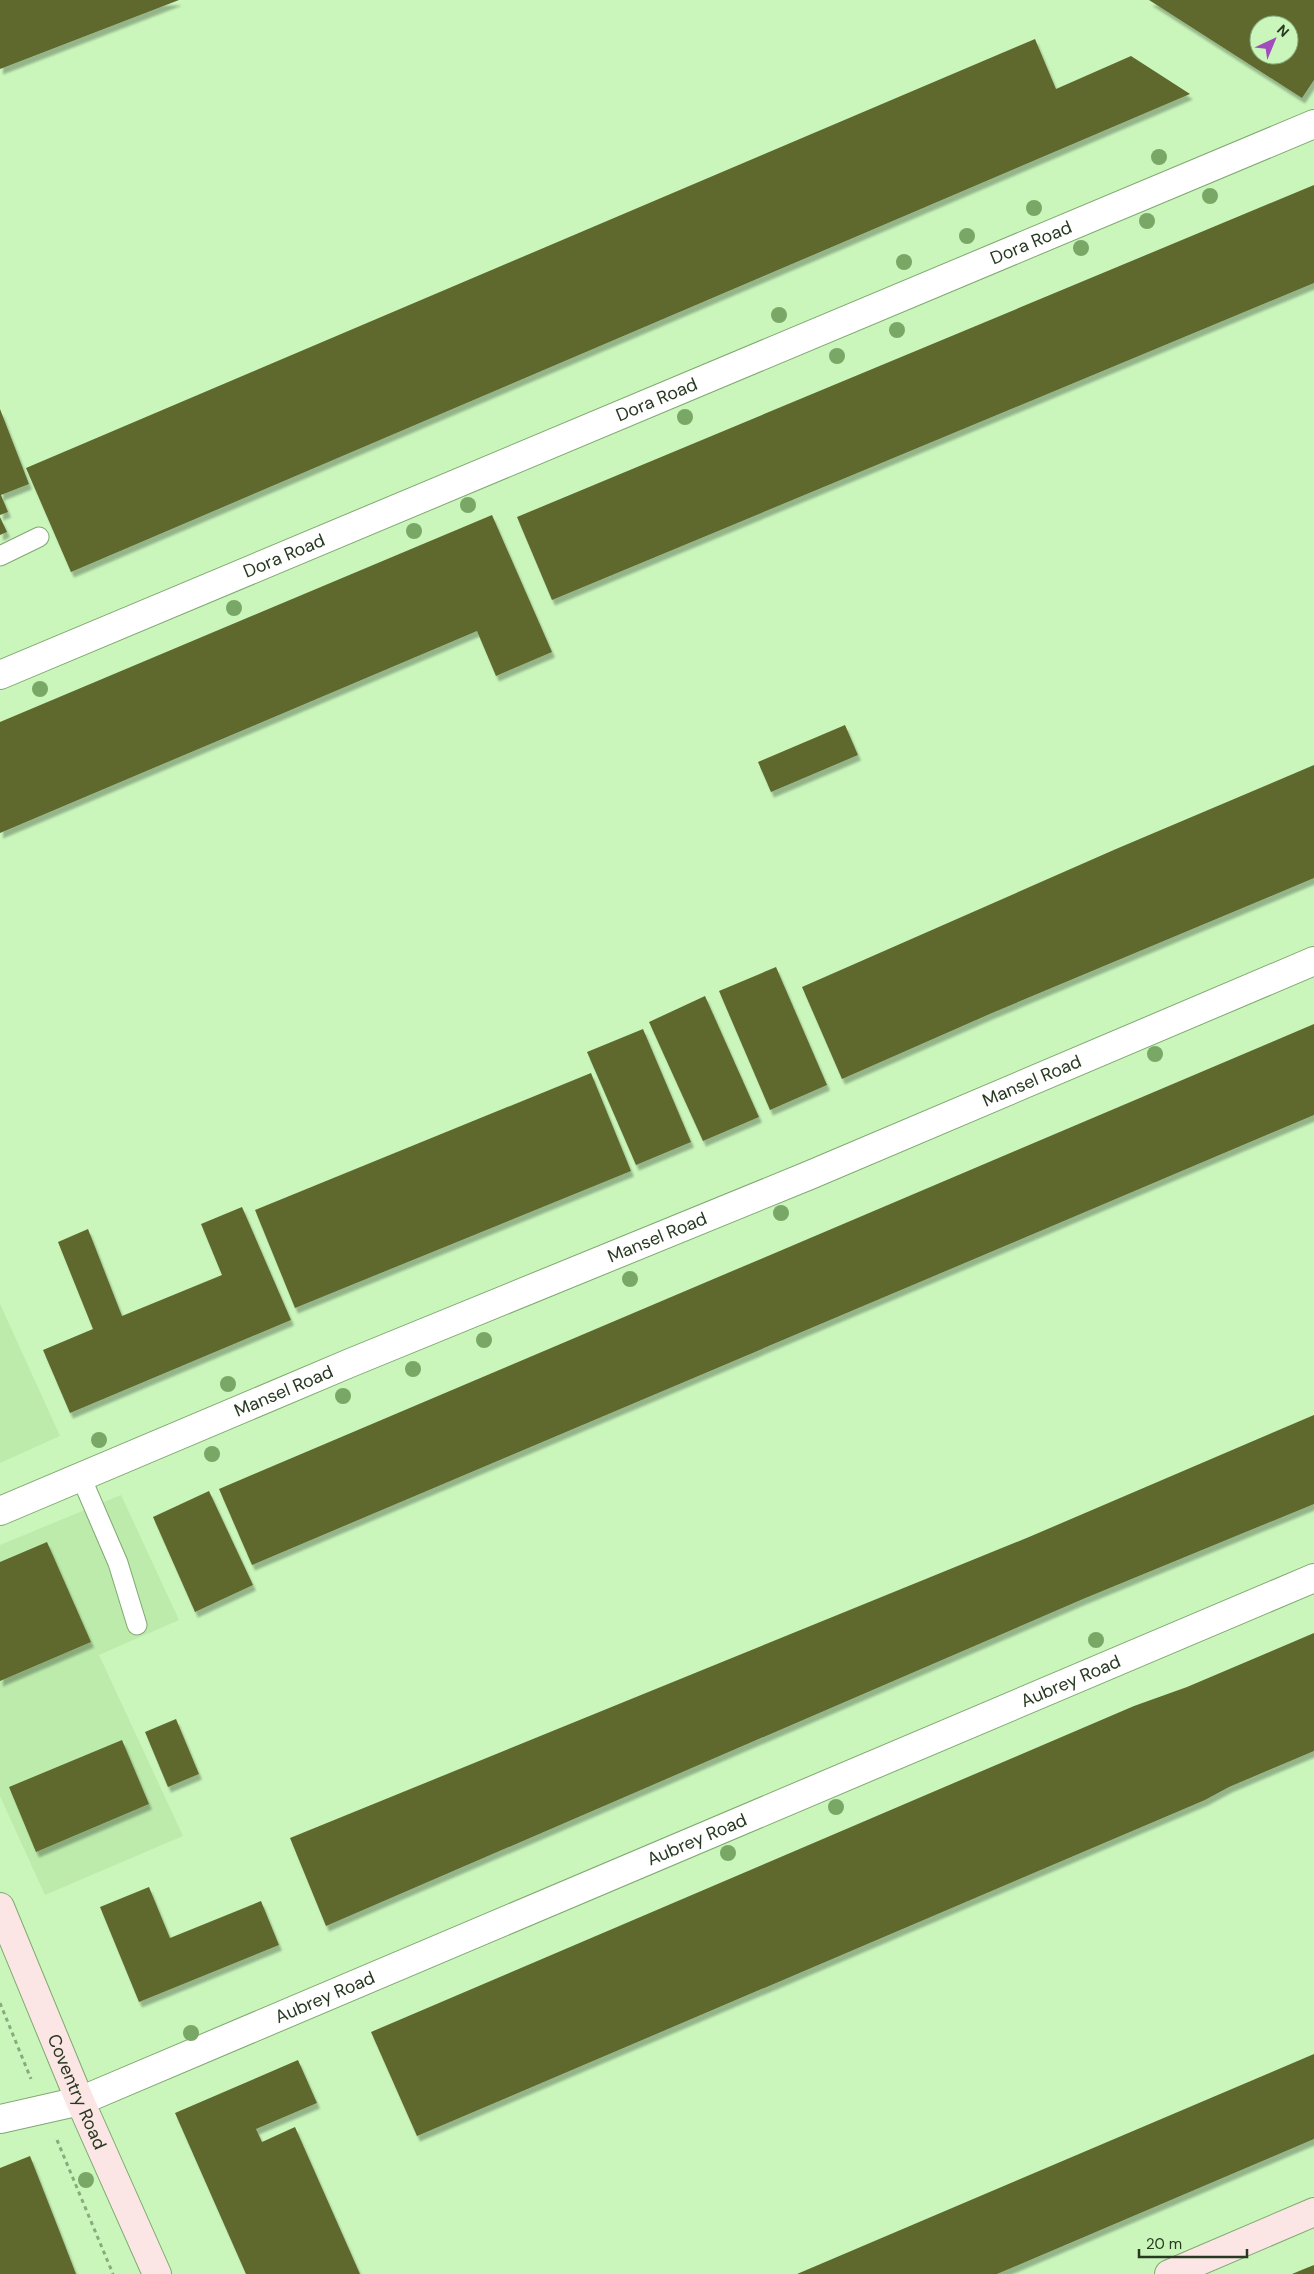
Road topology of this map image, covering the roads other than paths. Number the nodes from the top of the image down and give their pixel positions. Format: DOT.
graph roads {
  1 [pos="1314,124"];
  2 [pos="39,537"];
  3 [pos="0,556"];
  4 [pos="2,671"];
  5 [pos="1314,961"];
  6 [pos="81,1476"];
  7 [pos="0,1511"];
  8 [pos="1314,1578"];
  9 [pos="137,1625"];
  10 [pos="0,1907"];
  11 [pos="80,2101"];
  12 [pos="0,2120"];
  13 [pos="1314,2212"];
  14 [pos="157,2274"];
  15 [pos="1169,2274"];
  1 -- 4 [label="street, Dora Road"];
  2 -- 3 [label="lane"];
  5 -- 6 [label="street, Mansel Road"];
  6 -- 7 [label="street, Mansel Road"];
  6 -- 9 [label="lane"];
  8 -- 11 [label="street, Aubrey Road"];
  10 -- 11 [label="street, Coventry Road"];
  11 -- 12 [label="street, Aubrey Road"];
  11 -- 14 [label="street, Coventry Road"];
  13 -- 15 [label="street"];
}
